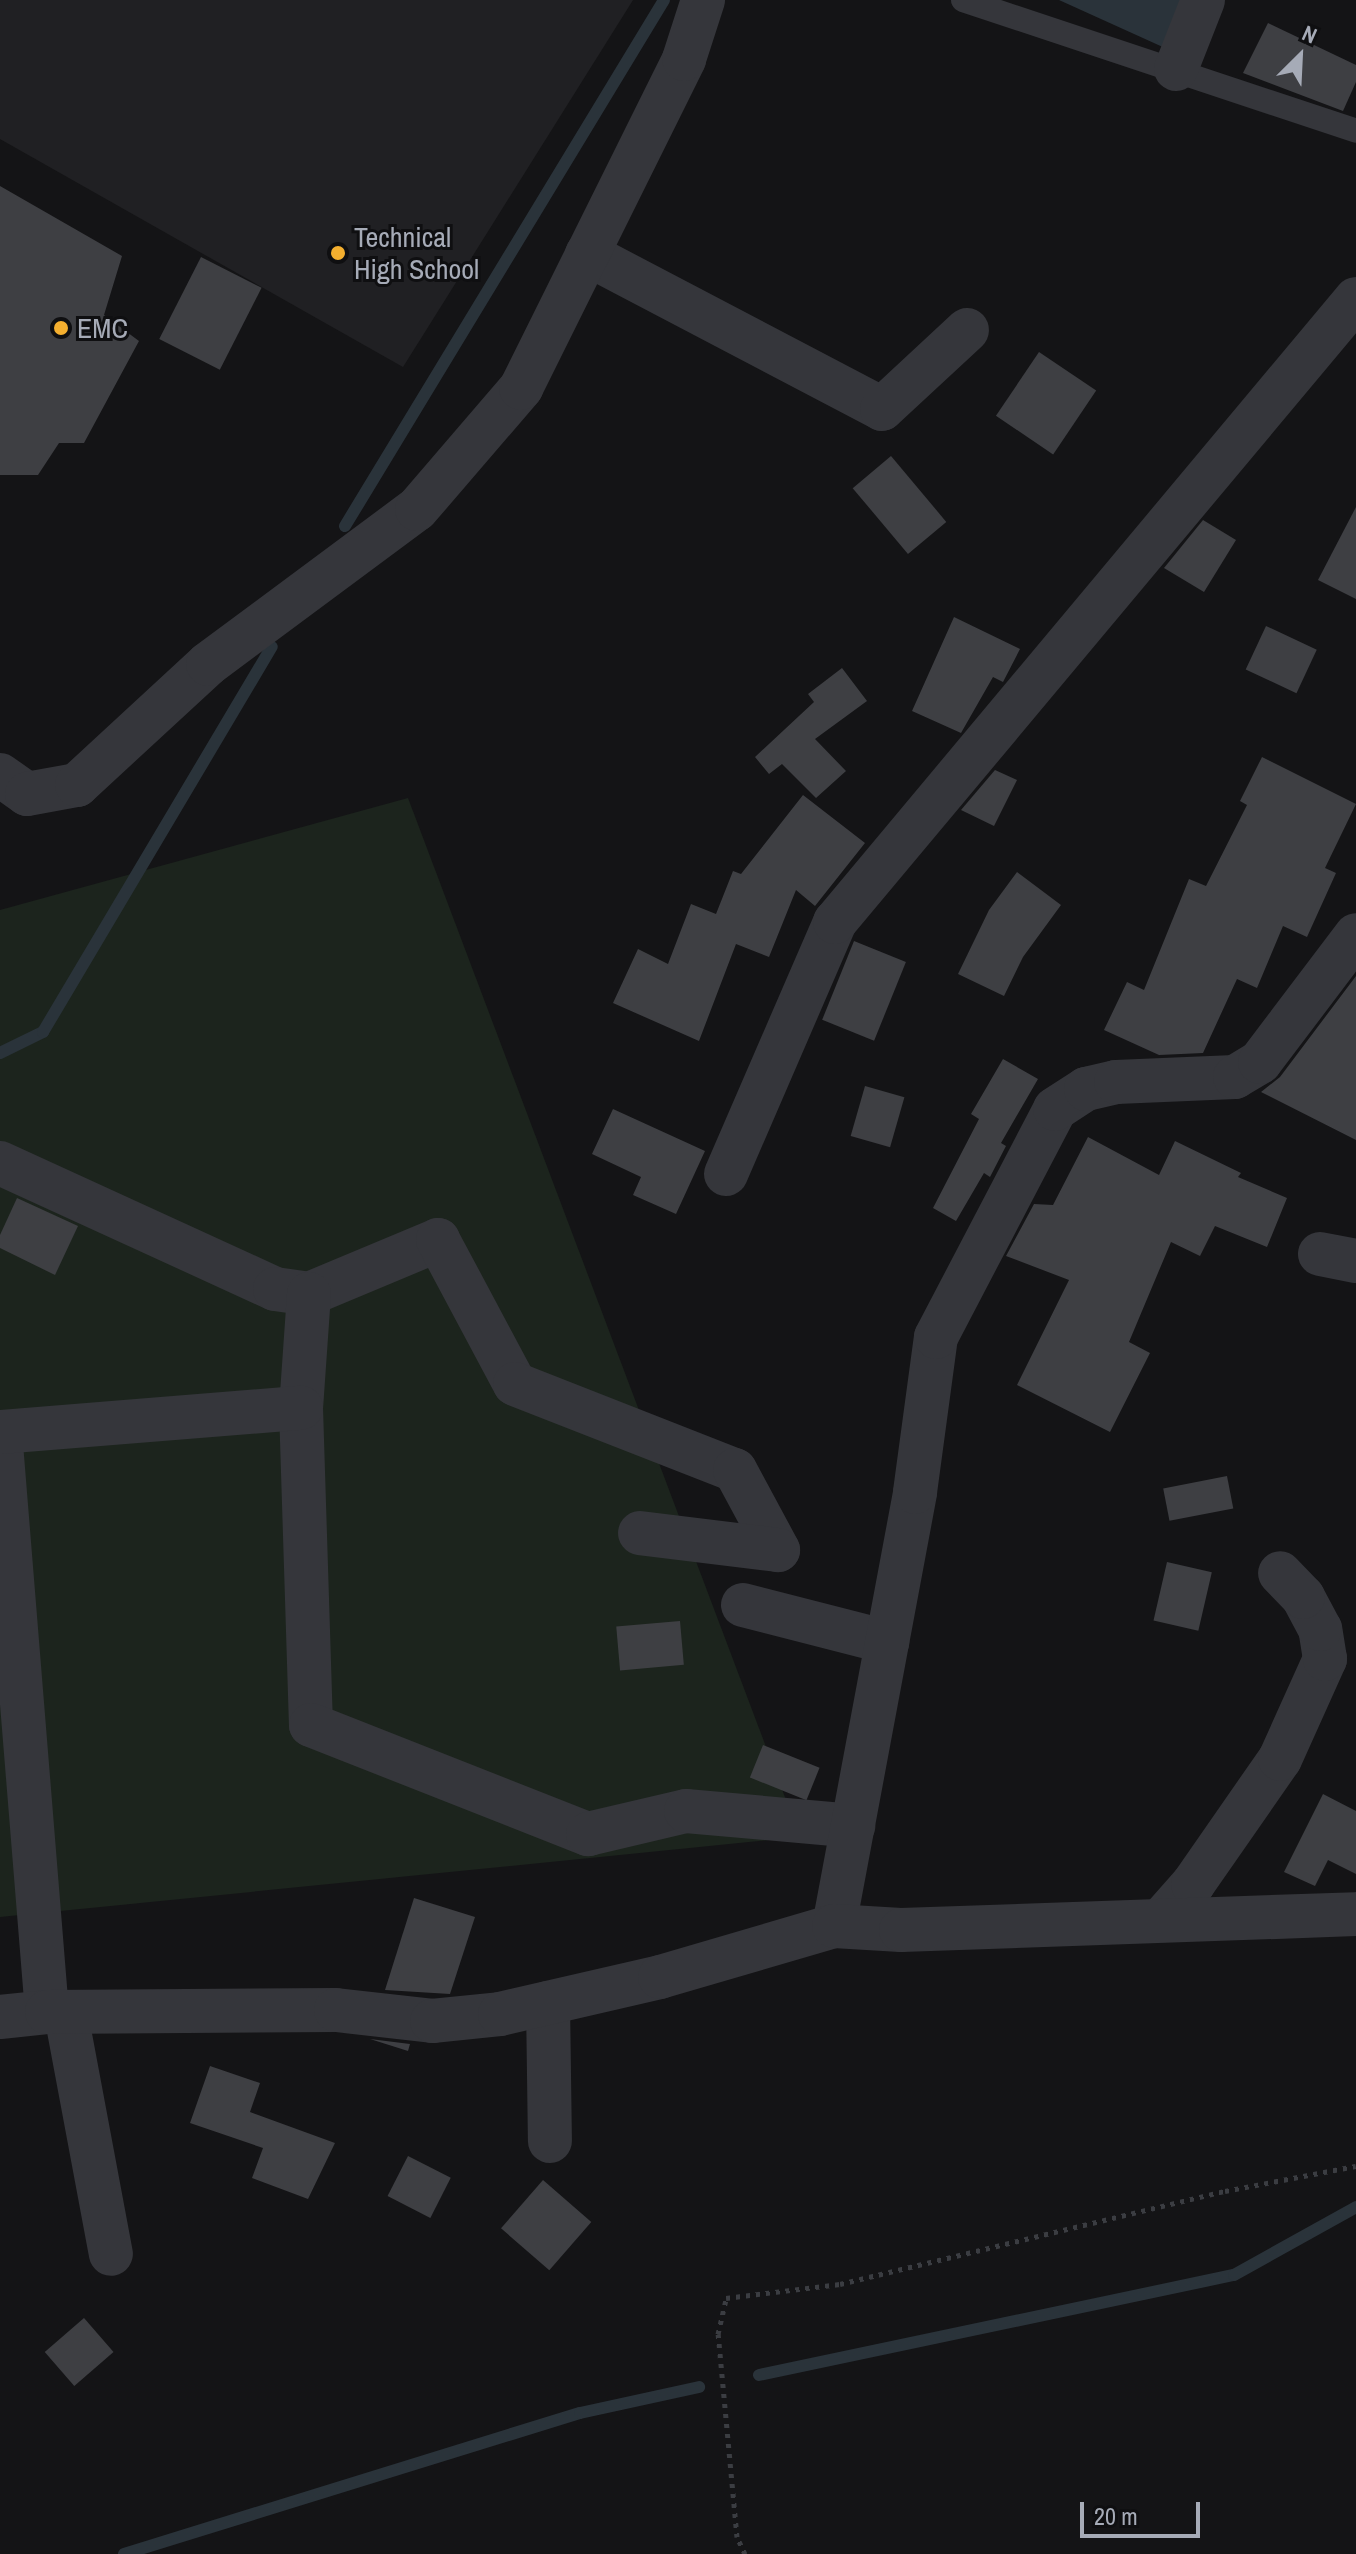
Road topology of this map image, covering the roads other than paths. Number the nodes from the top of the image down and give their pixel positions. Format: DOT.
graph roads {
  1 [pos="703,0"];
  2 [pos="963,0"];
  3 [pos="1203,0"];
  4 [pos="1176,69"];
  5 [pos="1356,131"];
  6 [pos="587,254"];
  7 [pos="1356,299"];
  8 [pos="967,330"];
  9 [pos="2,783"];
  10 [pos="1356,935"];
  11 [pos="0,1163"];
  12 [pos="726,1174"];
  13 [pos="309,1294"];
  14 [pos="301,1408"];
  15 [pos="640,1533"];
  16 [pos="1280,1573"];
  17 [pos="743,1605"];
  18 [pos="887,1642"];
  19 [pos="853,1826"];
  20 [pos="1356,1914"];
  21 [pos="1162,1919"];
  22 [pos="834,1926"];
  23 [pos="548,2003"];
  24 [pos="57,2013"];
  25 [pos="0,2017"];
  26 [pos="550,2141"];
  27 [pos="111,2254"];
  1 -- 6 [label="street"];
  2 -- 4 [label="lane"];
  3 -- 4 [label="street"];
  4 -- 5 [label="lane"];
  6 -- 8 [label="street"];
  6 -- 9 [label="street"];
  7 -- 12 [label="street"];
  10 -- 18 [label="street"];
  11 -- 13 [label="street"];
  13 -- 14 [label="street"];
  13 -- 15 [label="street"];
  14 -- 19 [label="street"];
  14 -- 24 [label="street"];
  16 -- 21 [label="street"];
  17 -- 18 [label="street"];
  18 -- 19 [label="street"];
  19 -- 22 [label="street"];
  20 -- 21 [label="street"];
  21 -- 22 [label="street"];
  22 -- 23 [label="street"];
  23 -- 24 [label="street"];
  23 -- 26 [label="street"];
  24 -- 25 [label="street"];
  24 -- 27 [label="street"];
}
